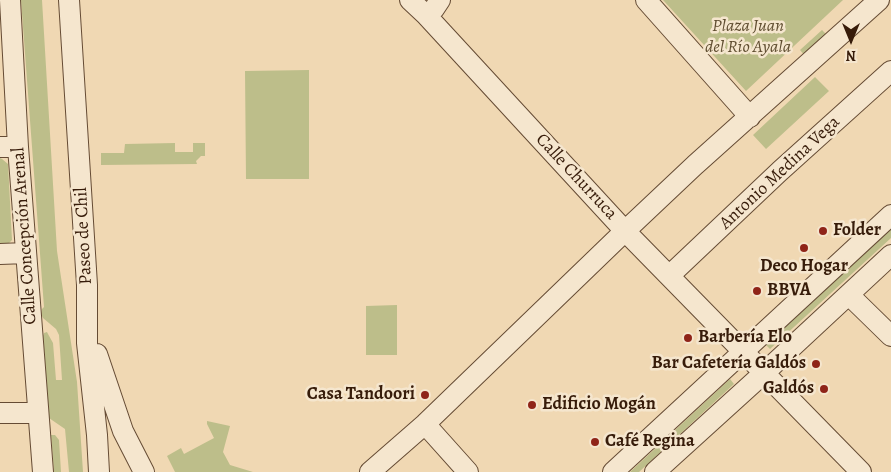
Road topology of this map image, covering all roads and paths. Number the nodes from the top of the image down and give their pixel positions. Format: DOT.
graph roads {
  1 [pos="10,0"];
  2 [pos="69,0"];
  3 [pos="410,0"];
  4 [pos="440,0"];
  5 [pos="646,0"];
  6 [pos="879,0"];
  7 [pos="426,15"];
  8 [pos="891,71"];
  9 [pos="750,117"];
  10 [pos="9,147"];
  11 [pos="891,215"];
  12 [pos="625,230"];
  13 [pos="26,253"];
  14 [pos="0,254"];
  15 [pos="891,255"];
  16 [pos="669,276"];
  17 [pos="87,285"];
  18 [pos="849,295"];
  19 [pos="891,336"];
  20 [pos="743,352"];
  21 [pos="764,373"];
  22 [pos="0,413"];
  23 [pos="38,414"];
  24 [pos="425,424"];
  25 [pos="123,431"];
  26 [pos="97,435"];
  27 [pos="42,472"];
  28 [pos="99,472"];
  29 [pos="144,472"];
  30 [pos="370,472"];
  31 [pos="468,472"];
  32 [pos="613,472"];
  33 [pos="655,472"];
  34 [pos="861,472"];
  1 -- 10 [label="street, Calle Concepción Arenal"];
  2 -- 17 [label="street, Paseo de Chil"];
  3 -- 7 [label="street, Calle Churruca"];
  4 -- 7 [label="street"];
  5 -- 9 [label="street"];
  6 -- 9 [label="street"];
  7 -- 12 [label="street, Calle Churruca"];
  8 -- 16 [label="street, Antonio Medina Vega"];
  9 -- 12 [label="street"];
  10 -- 13 [label="street, Calle Concepción Arenal"];
  11 -- 20 [label="street"];
  12 -- 16 [label="street, Calle Churruca"];
  12 -- 24 [label="street"];
  13 -- 14 [label="street"];
  13 -- 23 [label="street, Calle Concepción Arenal"];
  15 -- 18 [label="street"];
  16 -- 20 [label="street, Calle Churruca"];
  17 -- 25 [label="street"];
  17 -- 26 [label="street, Paseo de Chil"];
  18 -- 19 [label="street"];
  18 -- 21 [label="street"];
  20 -- 21 [label="street, Calle Churruca"];
  20 -- 32 [label="street"];
  21 -- 33 [label="street"];
  21 -- 34 [label="street"];
  22 -- 23 [label="street"];
  23 -- 27 [label="street, Calle Concepción Arenal"];
  24 -- 30 [label="street"];
  24 -- 31 [label="street"];
  25 -- 26 [label="street"];
  25 -- 29 [label="street"];
  26 -- 28 [label="street, Paseo de Chil"];
}
